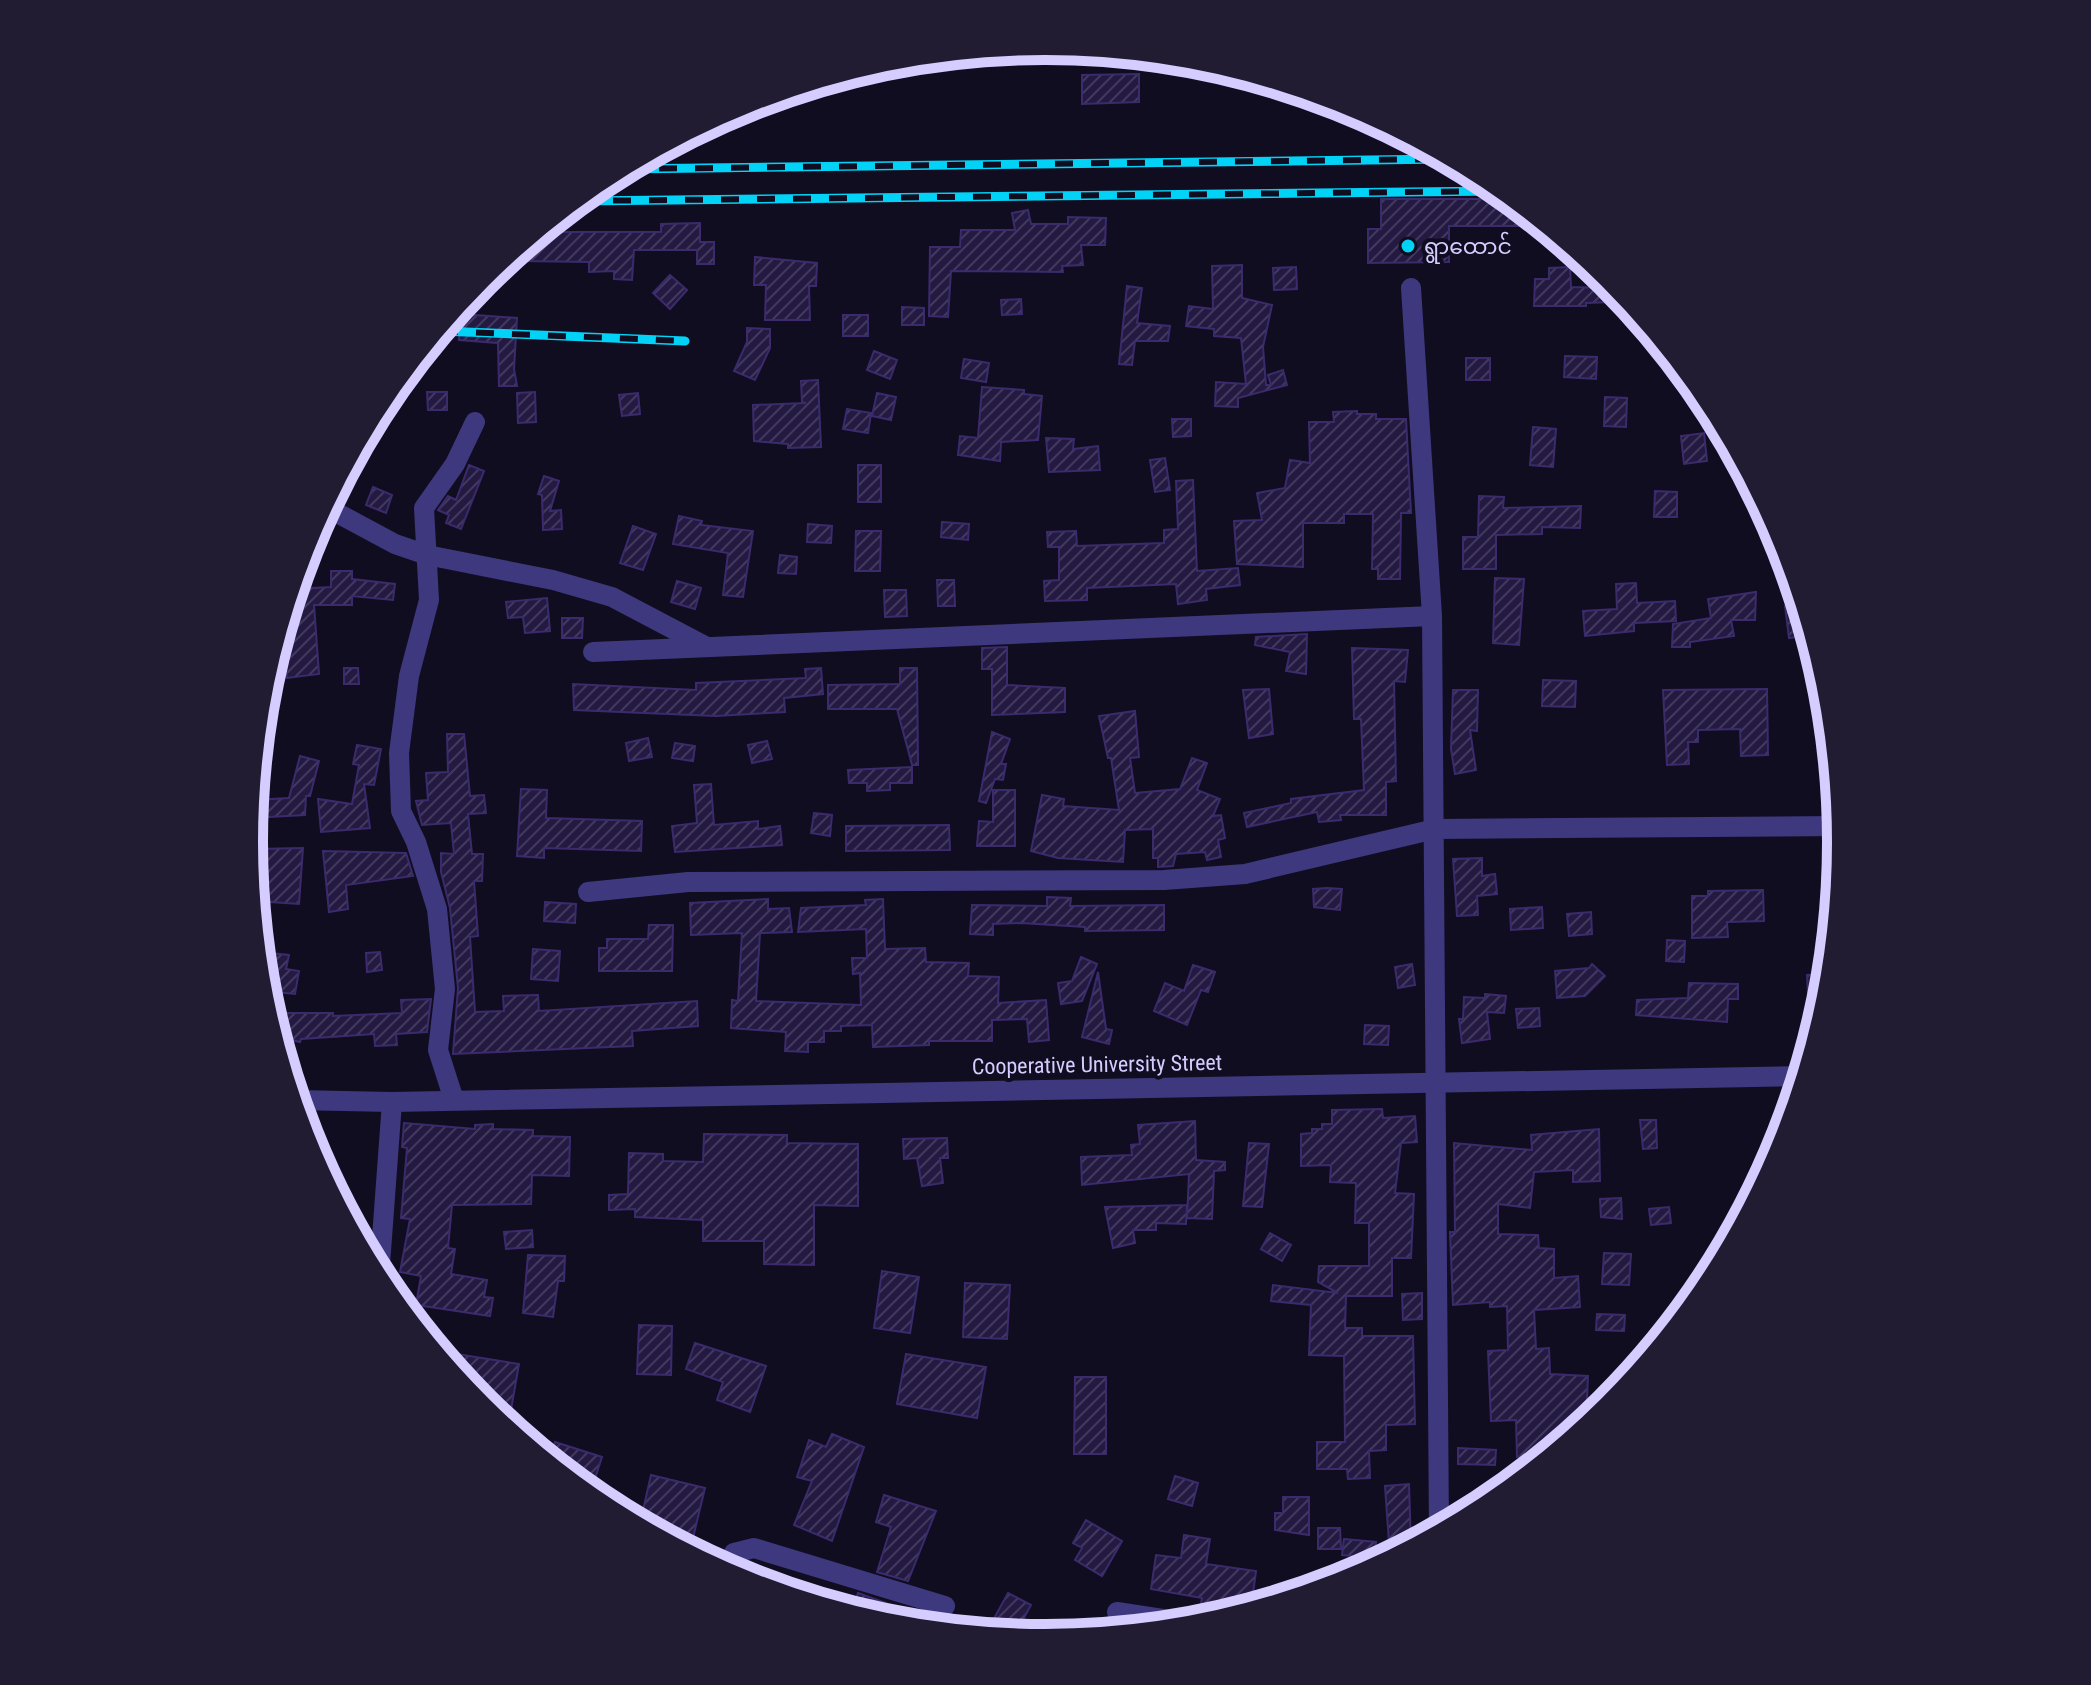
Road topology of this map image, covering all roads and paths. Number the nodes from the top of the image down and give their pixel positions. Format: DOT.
graph roads {
  1 [pos="1411,288"];
  2 [pos="475,422"];
  3 [pos="337,513"];
  4 [pos="427,555"];
  5 [pos="1432,616"];
  6 [pos="707,647"];
  7 [pos="593,652"];
  8 [pos="1827,826"];
  9 [pos="1435,829"];
  10 [pos="588,892"];
  11 [pos="1791,1076"];
  12 [pos="1437,1082"];
  13 [pos="307,1100"];
  14 [pos="454,1100"];
  15 [pos="392,1102"];
  16 [pos="381,1254"];
  17 [pos="1439,1519"];
  18 [pos="731,1558"];
  19 [pos="945,1606"];
  20 [pos="1117,1612"];
  21 [pos="1136,1619"];
  1 -- 5 [label="street"];
  2 -- 4 [label="street"];
  3 -- 4 [label="street"];
  4 -- 6 [label="street"];
  4 -- 14 [label="street"];
  5 -- 6 [label="street"];
  5 -- 9 [label="street"];
  6 -- 7 [label="street"];
  8 -- 9 [label="street"];
  9 -- 10 [label="street"];
  9 -- 12 [label="street"];
  11 -- 12 [label="street, Cooperative University Street"];
  12 -- 14 [label="street, Cooperative University Street"];
  12 -- 17 [label="street"];
  13 -- 15 [label="street, Cooperative University Street"];
  14 -- 15 [label="street, Cooperative University Street"];
  15 -- 16 [label="street"];
  18 -- 19 [label="street"];
  20 -- 21 [label="street"];
}
